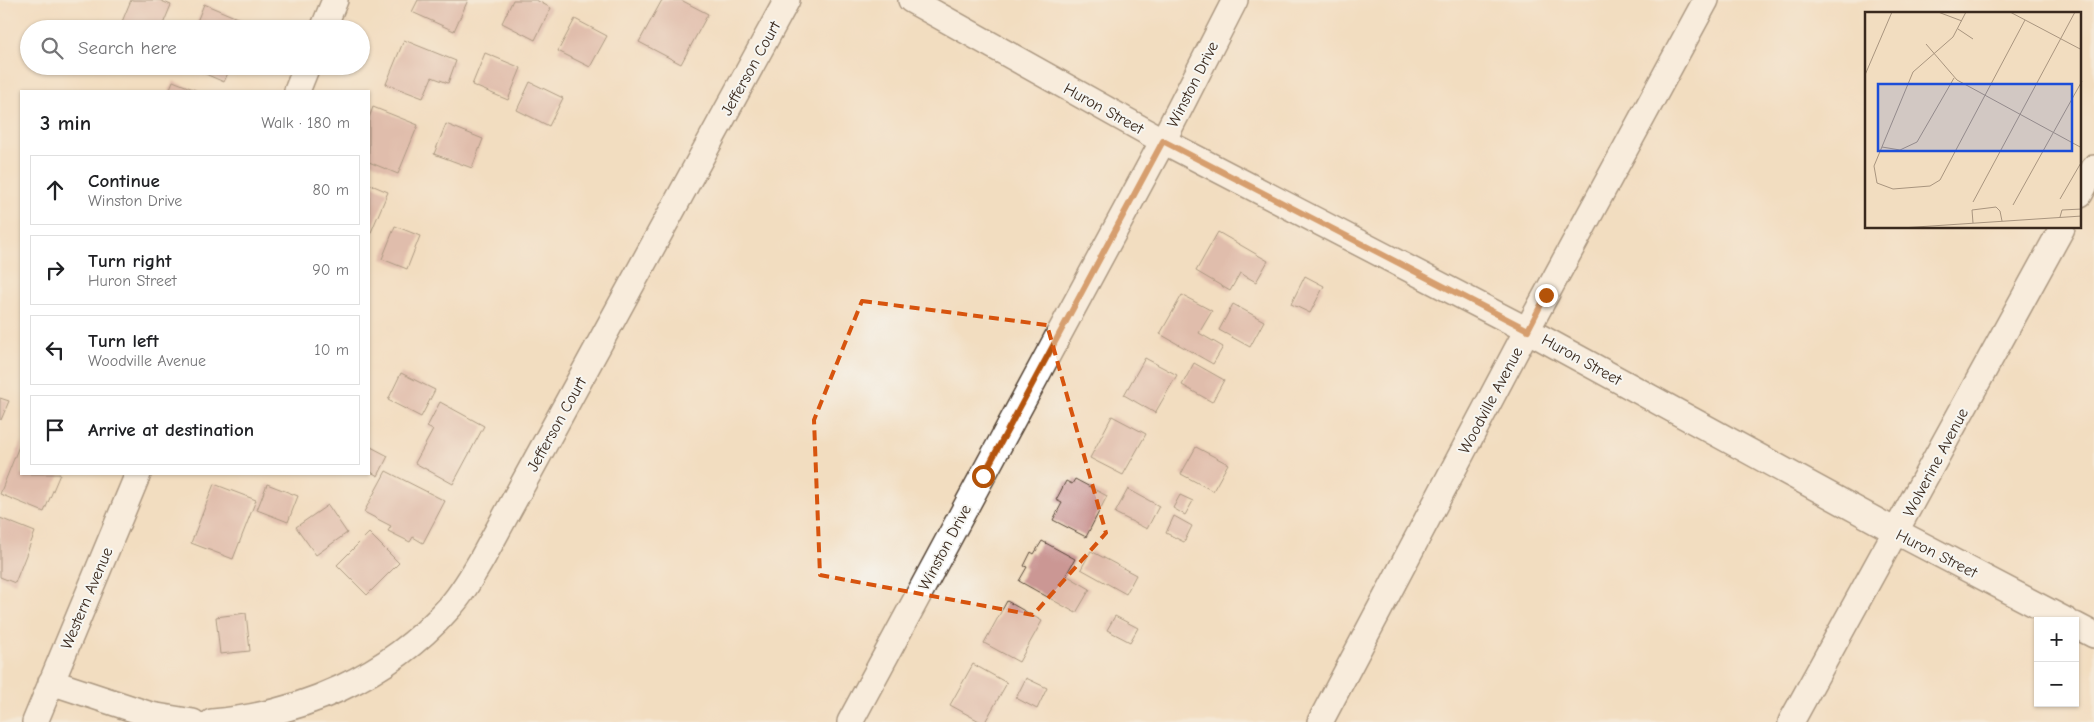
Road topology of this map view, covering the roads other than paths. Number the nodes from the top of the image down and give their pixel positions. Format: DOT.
graph roads {
  1 [pos="335,0"];
  2 [pos="787,0"];
  3 [pos="911,0"];
  4 [pos="1236,0"];
  5 [pos="1706,0"];
  6 [pos="327,20"];
  7 [pos="303,75"];
  8 [pos="297,90"];
  9 [pos="1163,141"];
  10 [pos="2094,168"];
  11 [pos="2082,190"];
  12 [pos="2061,229"];
  13 [pos="1528,330"];
  14 [pos="138,475"];
  15 [pos="1897,532"];
  16 [pos="2059,617"];
  17 [pos="2079,627"];
  18 [pos="2094,635"];
  19 [pos="51,682"];
  20 [pos="35,722"];
  21 [pos="192,722"];
  22 [pos="212,722"];
  23 [pos="850,722"];
  24 [pos="1320,722"];
  25 [pos="1791,722"];
  1 -- 6 [label="street"];
  2 -- 22 [label="street, Jefferson Court"];
  3 -- 9 [label="street, Huron Street"];
  4 -- 9 [label="street, Winston Drive"];
  5 -- 13 [label="street, Woodville Avenue"];
  7 -- 8 [label="street"];
  9 -- 13 [label="street, Huron Street"];
  9 -- 23 [label="street, Winston Drive"];
  10 -- 11 [label="street"];
  12 -- 15 [label="street, Wolverine Avenue"];
  13 -- 15 [label="street, Huron Street"];
  13 -- 24 [label="street, Woodville Avenue"];
  14 -- 19 [label="street, Western Avenue"];
  15 -- 16 [label="street, Huron Street"];
  15 -- 25 [label="street, Wolverine Avenue"];
  17 -- 18 [label="street"];
  19 -- 20 [label="street, Western Avenue"];
  19 -- 21 [label="street"];
}
